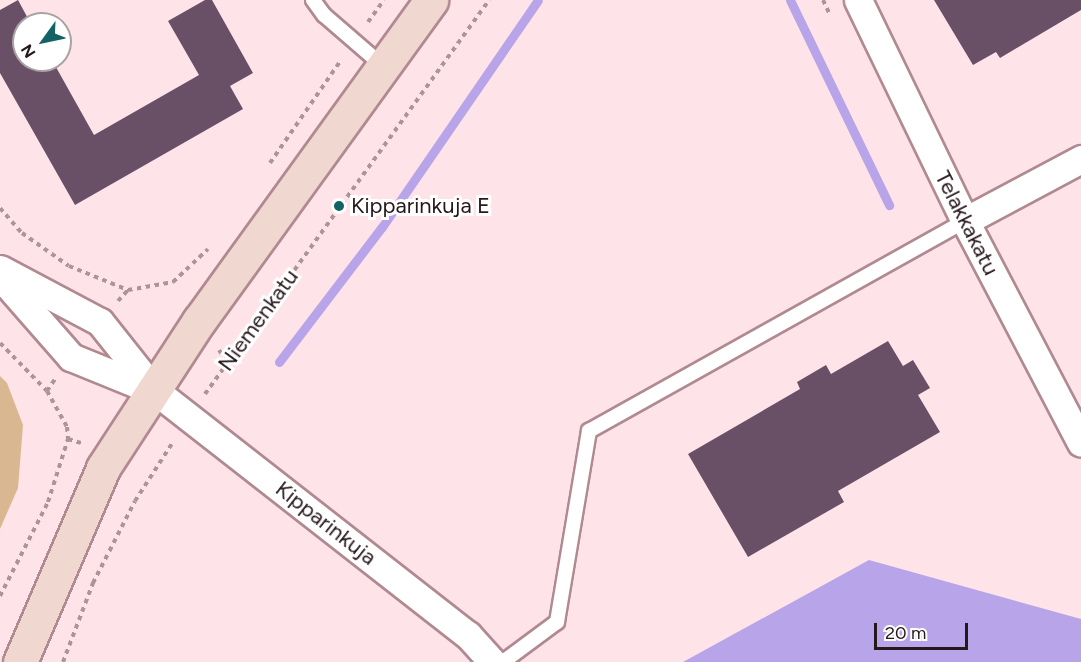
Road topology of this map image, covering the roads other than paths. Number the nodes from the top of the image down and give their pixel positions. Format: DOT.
graph roads {
  1 [pos="313,0"];
  2 [pos="431,0"];
  3 [pos="858,0"];
  4 [pos="383,66"];
  5 [pos="1081,159"];
  6 [pos="965,221"];
  7 [pos="0,269"];
  8 [pos="0,275"];
  9 [pos="154,390"];
  10 [pos="1081,443"];
  11 [pos="20,662"];
  12 [pos="492,662"];
  13 [pos="503,662"];
  1 -- 4 [label="lane"];
  2 -- 4 [label="street, Niemenkatu"];
  3 -- 6 [label="street, Telakkakatu"];
  4 -- 9 [label="street, Niemenkatu"];
  5 -- 6 [label="street"];
  6 -- 10 [label="street, Telakkakatu"];
  6 -- 13 [label="lane"];
  7 -- 9 [label="street"];
  8 -- 9 [label="street"];
  9 -- 11 [label="street, Niemenkatu"];
  9 -- 12 [label="street, Kipparinkuja"];
}
